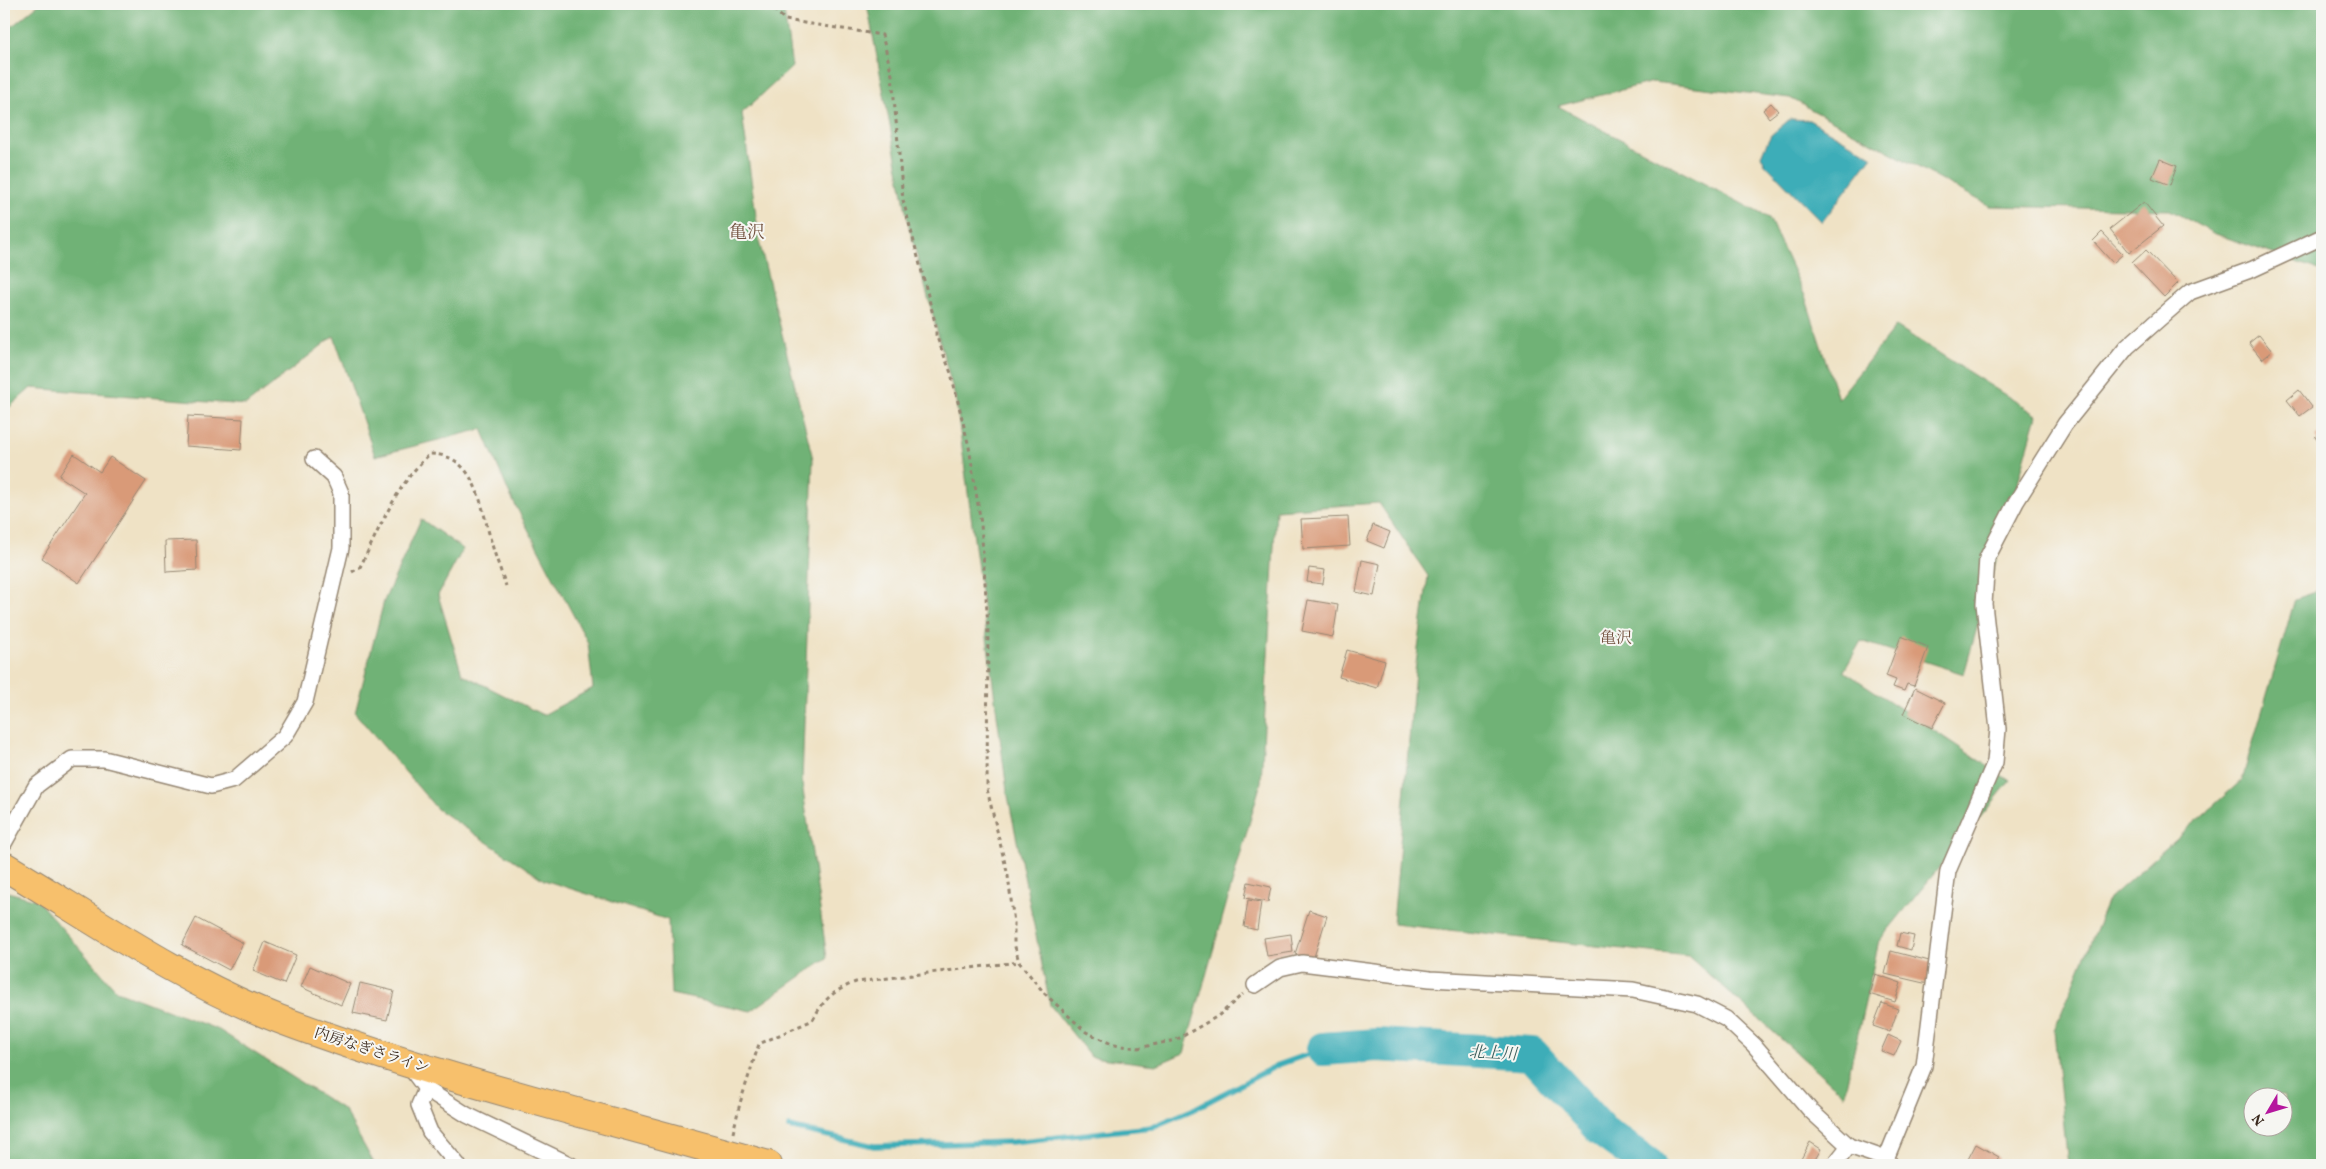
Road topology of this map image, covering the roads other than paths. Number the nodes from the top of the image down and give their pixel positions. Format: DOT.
graph roads {
  1 [pos="2322,237"];
  2 [pos="314,459"];
  3 [pos="4,843"];
  4 [pos="4,866"];
  5 [pos="1255,985"];
  6 [pos="407,1063"];
  7 [pos="426,1089"];
  8 [pos="1849,1146"];
  9 [pos="1888,1162"];
  10 [pos="458,1165"];
  11 [pos="571,1165"];
  12 [pos="768,1165"];
  13 [pos="1834,1165"];
  1 -- 9 [label="street"];
  2 -- 3 [label="street"];
  4 -- 6 [label="highway, 内房なぎさライン"];
  5 -- 8 [label="street"];
  6 -- 7 [label="street"];
  6 -- 12 [label="highway, 内房なぎさライン"];
  7 -- 10 [label="street"];
  7 -- 11 [label="street"];
  8 -- 9 [label="street"];
  8 -- 13 [label="street"];
}
